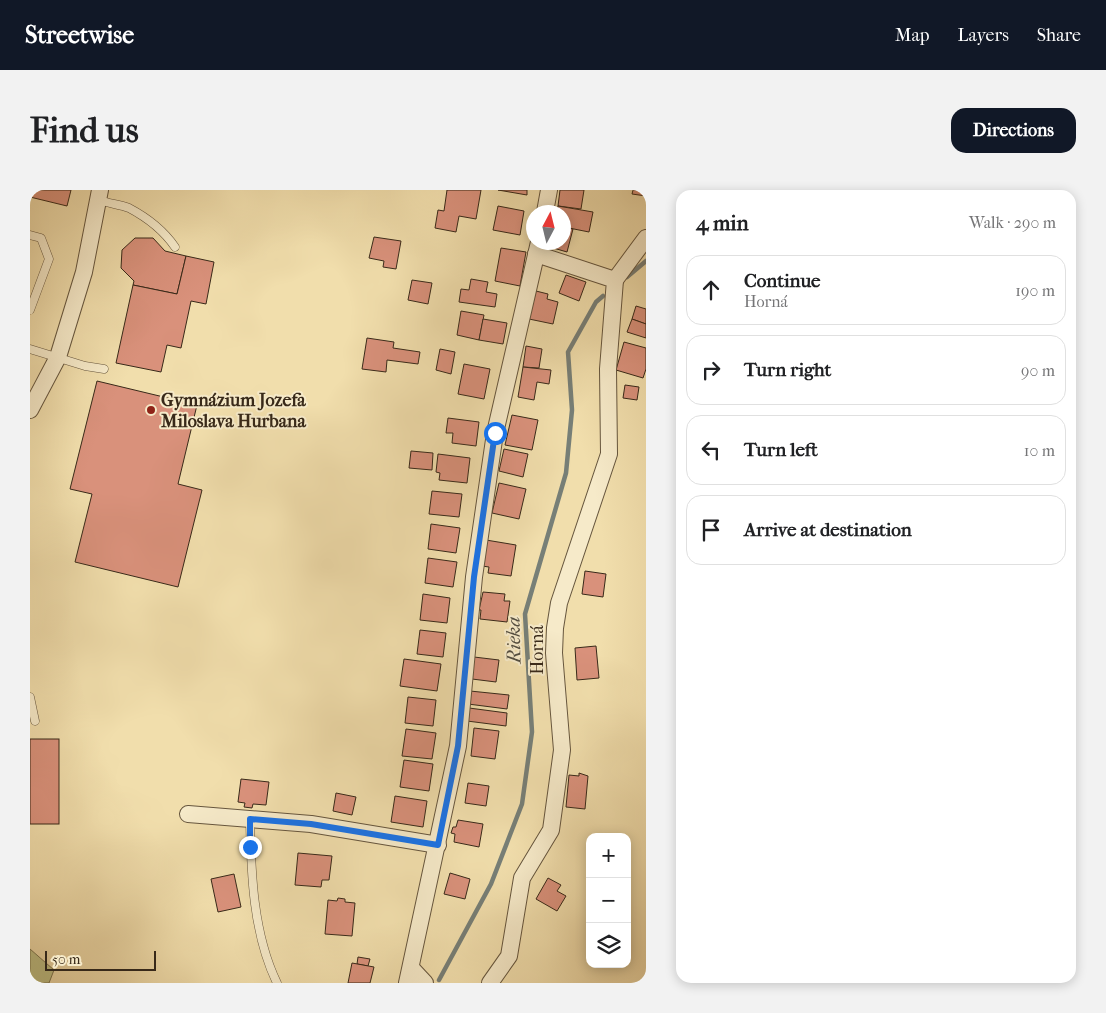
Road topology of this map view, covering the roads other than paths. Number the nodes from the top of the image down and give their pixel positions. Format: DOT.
graph roads {
  1 [pos="549,190"];
  2 [pos="99,194"];
  3 [pos="547,205"];
  4 [pos="30,235"];
  5 [pos="646,238"];
  6 [pos="175,247"];
  7 [pos="538,250"];
  8 [pos="543,250"];
  9 [pos="615,280"];
  10 [pos="30,310"];
  11 [pos="30,349"];
  12 [pos="58,357"];
  13 [pos="104,370"];
  14 [pos="30,410"];
  15 [pos="30,698"];
  16 [pos="35,721"];
  17 [pos="188,814"];
  18 [pos="250,819"];
  19 [pos="438,845"];
  20 [pos="409,976"];
  21 [pos="277,983"];
  22 [pos="425,983"];
  23 [pos="490,983"];
  1 -- 3 [label="street"];
  2 -- 6 [label="lane"];
  2 -- 12 [label="street"];
  4 -- 10 [label="lane"];
  5 -- 9 [label="street"];
  7 -- 19 [label="street"];
  8 -- 9 [label="street"];
  9 -- 23 [label="street, Horná"];
  11 -- 12 [label="lane"];
  12 -- 13 [label="lane"];
  12 -- 14 [label="street"];
  15 -- 16 [label="lane"];
  17 -- 18 [label="street"];
  18 -- 19 [label="street"];
  18 -- 21 [label="lane"];
  19 -- 20 [label="street"];
  20 -- 22 [label="street"];
}
